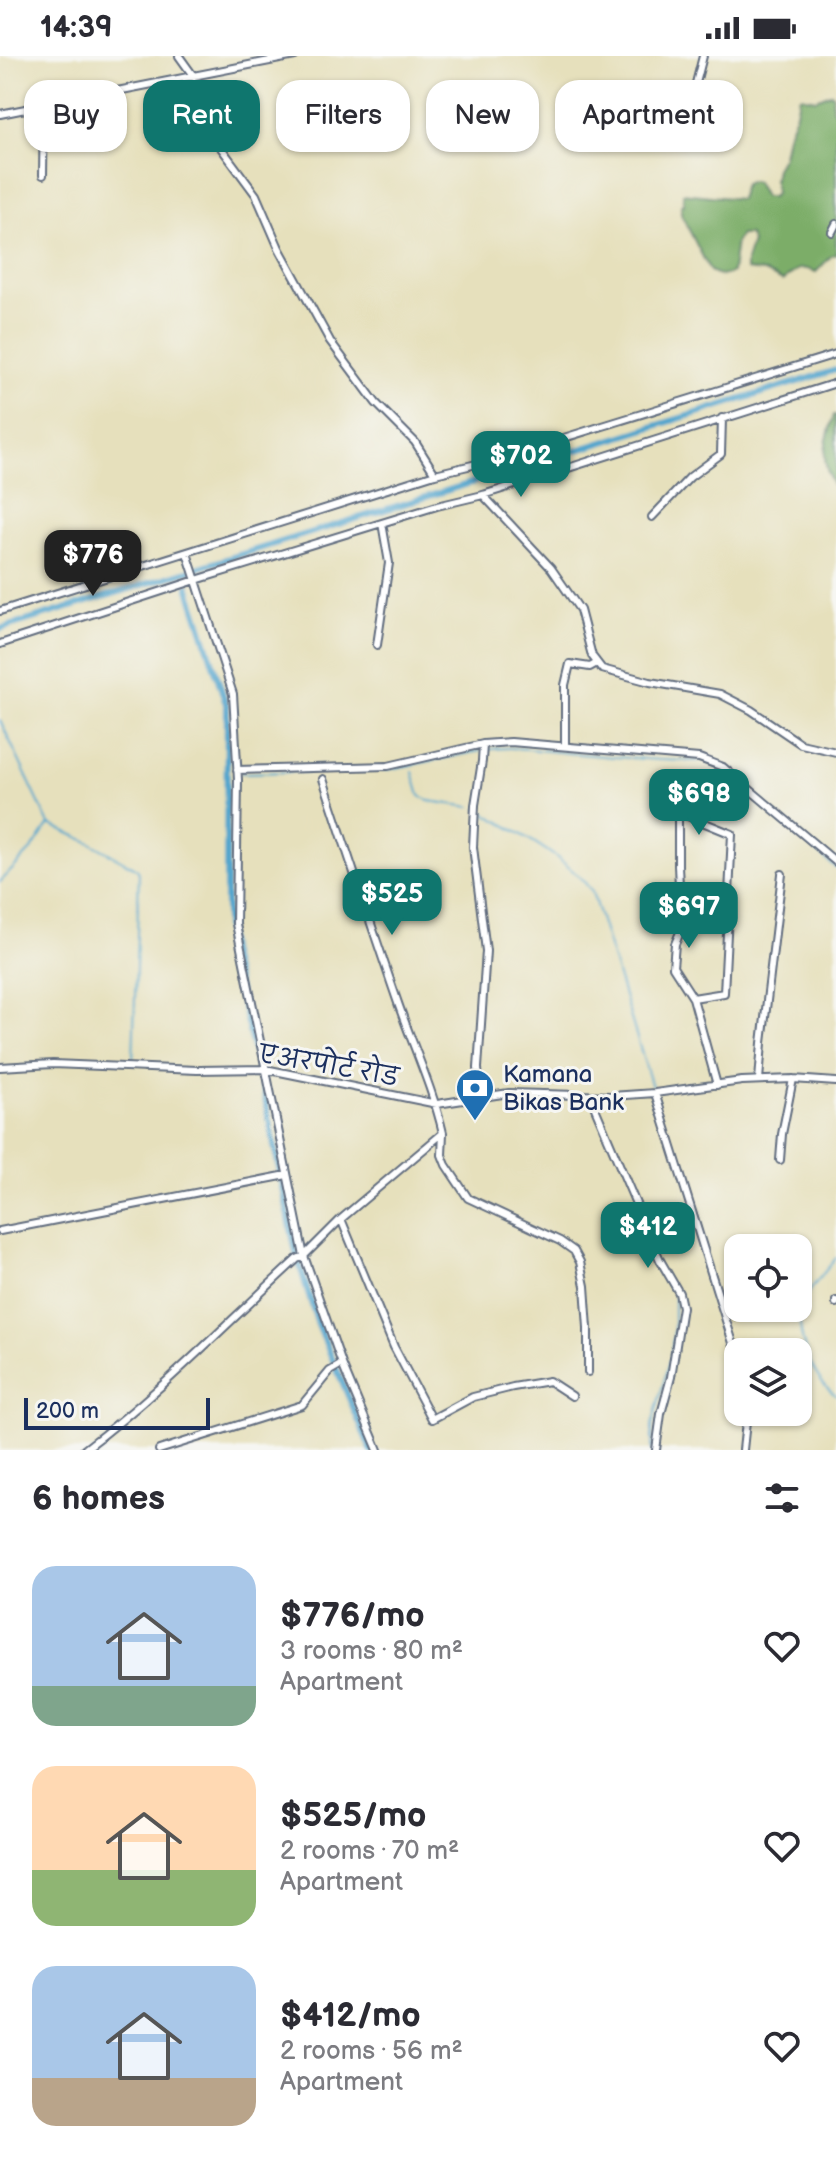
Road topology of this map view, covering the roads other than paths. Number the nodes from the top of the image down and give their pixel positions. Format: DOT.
graph roads {
  1 [pos="179,56"];
  2 [pos="295,56"];
  3 [pos="703,56"];
  4 [pos="194,76"];
  5 [pos="697,80"];
  6 [pos="127,89"];
  7 [pos="24,110"];
  8 [pos="0,114"];
  9 [pos="43,152"];
  10 [pos="43,175"];
  11 [pos="836,224"];
  12 [pos="832,232"];
  13 [pos="836,354"];
  14 [pos="836,383"];
  15 [pos="722,418"];
  16 [pos="435,474"];
  17 [pos="483,495"];
  18 [pos="652,517"];
  19 [pos="382,523"];
  20 [pos="188,555"];
  21 [pos="196,580"];
  22 [pos="0,611"];
  23 [pos="0,644"];
  24 [pos="377,645"];
  25 [pos="597,663"];
  26 [pos="483,744"];
  27 [pos="565,746"];
  28 [pos="836,752"];
  29 [pos="237,774"];
  30 [pos="323,779"];
  31 [pos="836,862"];
  32 [pos="782,874"];
  33 [pos="693,998"];
  34 [pos="0,1067"];
  35 [pos="265,1069"];
  36 [pos="793,1079"];
  37 [pos="759,1080"];
  38 [pos="836,1082"];
  39 [pos="717,1085"];
  40 [pos="653,1093"];
  41 [pos="594,1096"];
  42 [pos="480,1097"];
  43 [pos="437,1104"];
  44 [pos="443,1133"];
  45 [pos="780,1160"];
  46 [pos="283,1176"];
  47 [pos="341,1219"];
  48 [pos="0,1231"];
  49 [pos="301,1258"];
  50 [pos="731,1338"];
  51 [pos="340,1364"];
  52 [pos="588,1372"];
  53 [pos="572,1396"];
  54 [pos="746,1426"];
  55 [pos="84,1450"];
  56 [pos="159,1450"];
  57 [pos="378,1450"];
  58 [pos="656,1450"];
  59 [pos="743,1450"];
  1 -- 4 [label="street"];
  2 -- 4 [label="street"];
  3 -- 5 [label="street"];
  4 -- 6 [label="street"];
  4 -- 16 [label="street"];
  7 -- 8 [label="street"];
  9 -- 10 [label="street"];
  11 -- 12 [label="street"];
  13 -- 16 [label="street"];
  14 -- 15 [label="street"];
  15 -- 17 [label="street"];
  15 -- 18 [label="street"];
  16 -- 20 [label="street"];
  17 -- 19 [label="street"];
  17 -- 25 [label="street"];
  19 -- 21 [label="street"];
  19 -- 24 [label="street"];
  20 -- 21 [label="street"];
  20 -- 22 [label="street"];
  21 -- 23 [label="street"];
  21 -- 29 [label="street"];
  25 -- 27 [label="street"];
  25 -- 28 [label="street"];
  26 -- 27 [label="street"];
  26 -- 29 [label="street"];
  26 -- 42 [label="street"];
  27 -- 31 [label="street"];
  29 -- 35 [label="street"];
  30 -- 43 [label="street"];
  32 -- 37 [label="street"];
  33 -- 33 [label="street"];
  33 -- 39 [label="street"];
  34 -- 35 [label="street, एअरपोर्ट रोड"];
  35 -- 43 [label="street, एअरपोर्ट रोड"];
  35 -- 46 [label="street"];
  36 -- 37 [label="street, एअरपोर्ट रोड"];
  36 -- 38 [label="street, एअरपोर्ट रोड"];
  36 -- 45 [label="street"];
  37 -- 39 [label="street, एअरपोर्ट रोड"];
  39 -- 40 [label="street, एअरपोर्ट रोड"];
  40 -- 41 [label="street, एअरपोर्ट रोड"];
  40 -- 50 [label="street"];
  41 -- 42 [label="street, एअरपोर्ट रोड"];
  41 -- 58 [label="street"];
  42 -- 43 [label="street, एअरपोर्ट रोड"];
  43 -- 44 [label="street"];
  44 -- 47 [label="street"];
  44 -- 52 [label="street"];
  46 -- 48 [label="street"];
  46 -- 49 [label="street"];
  47 -- 49 [label="street"];
  47 -- 53 [label="street"];
  49 -- 51 [label="street"];
  49 -- 55 [label="street"];
  51 -- 56 [label="street"];
  51 -- 57 [label="street"];
  54 -- 59 [label="street"];
}
